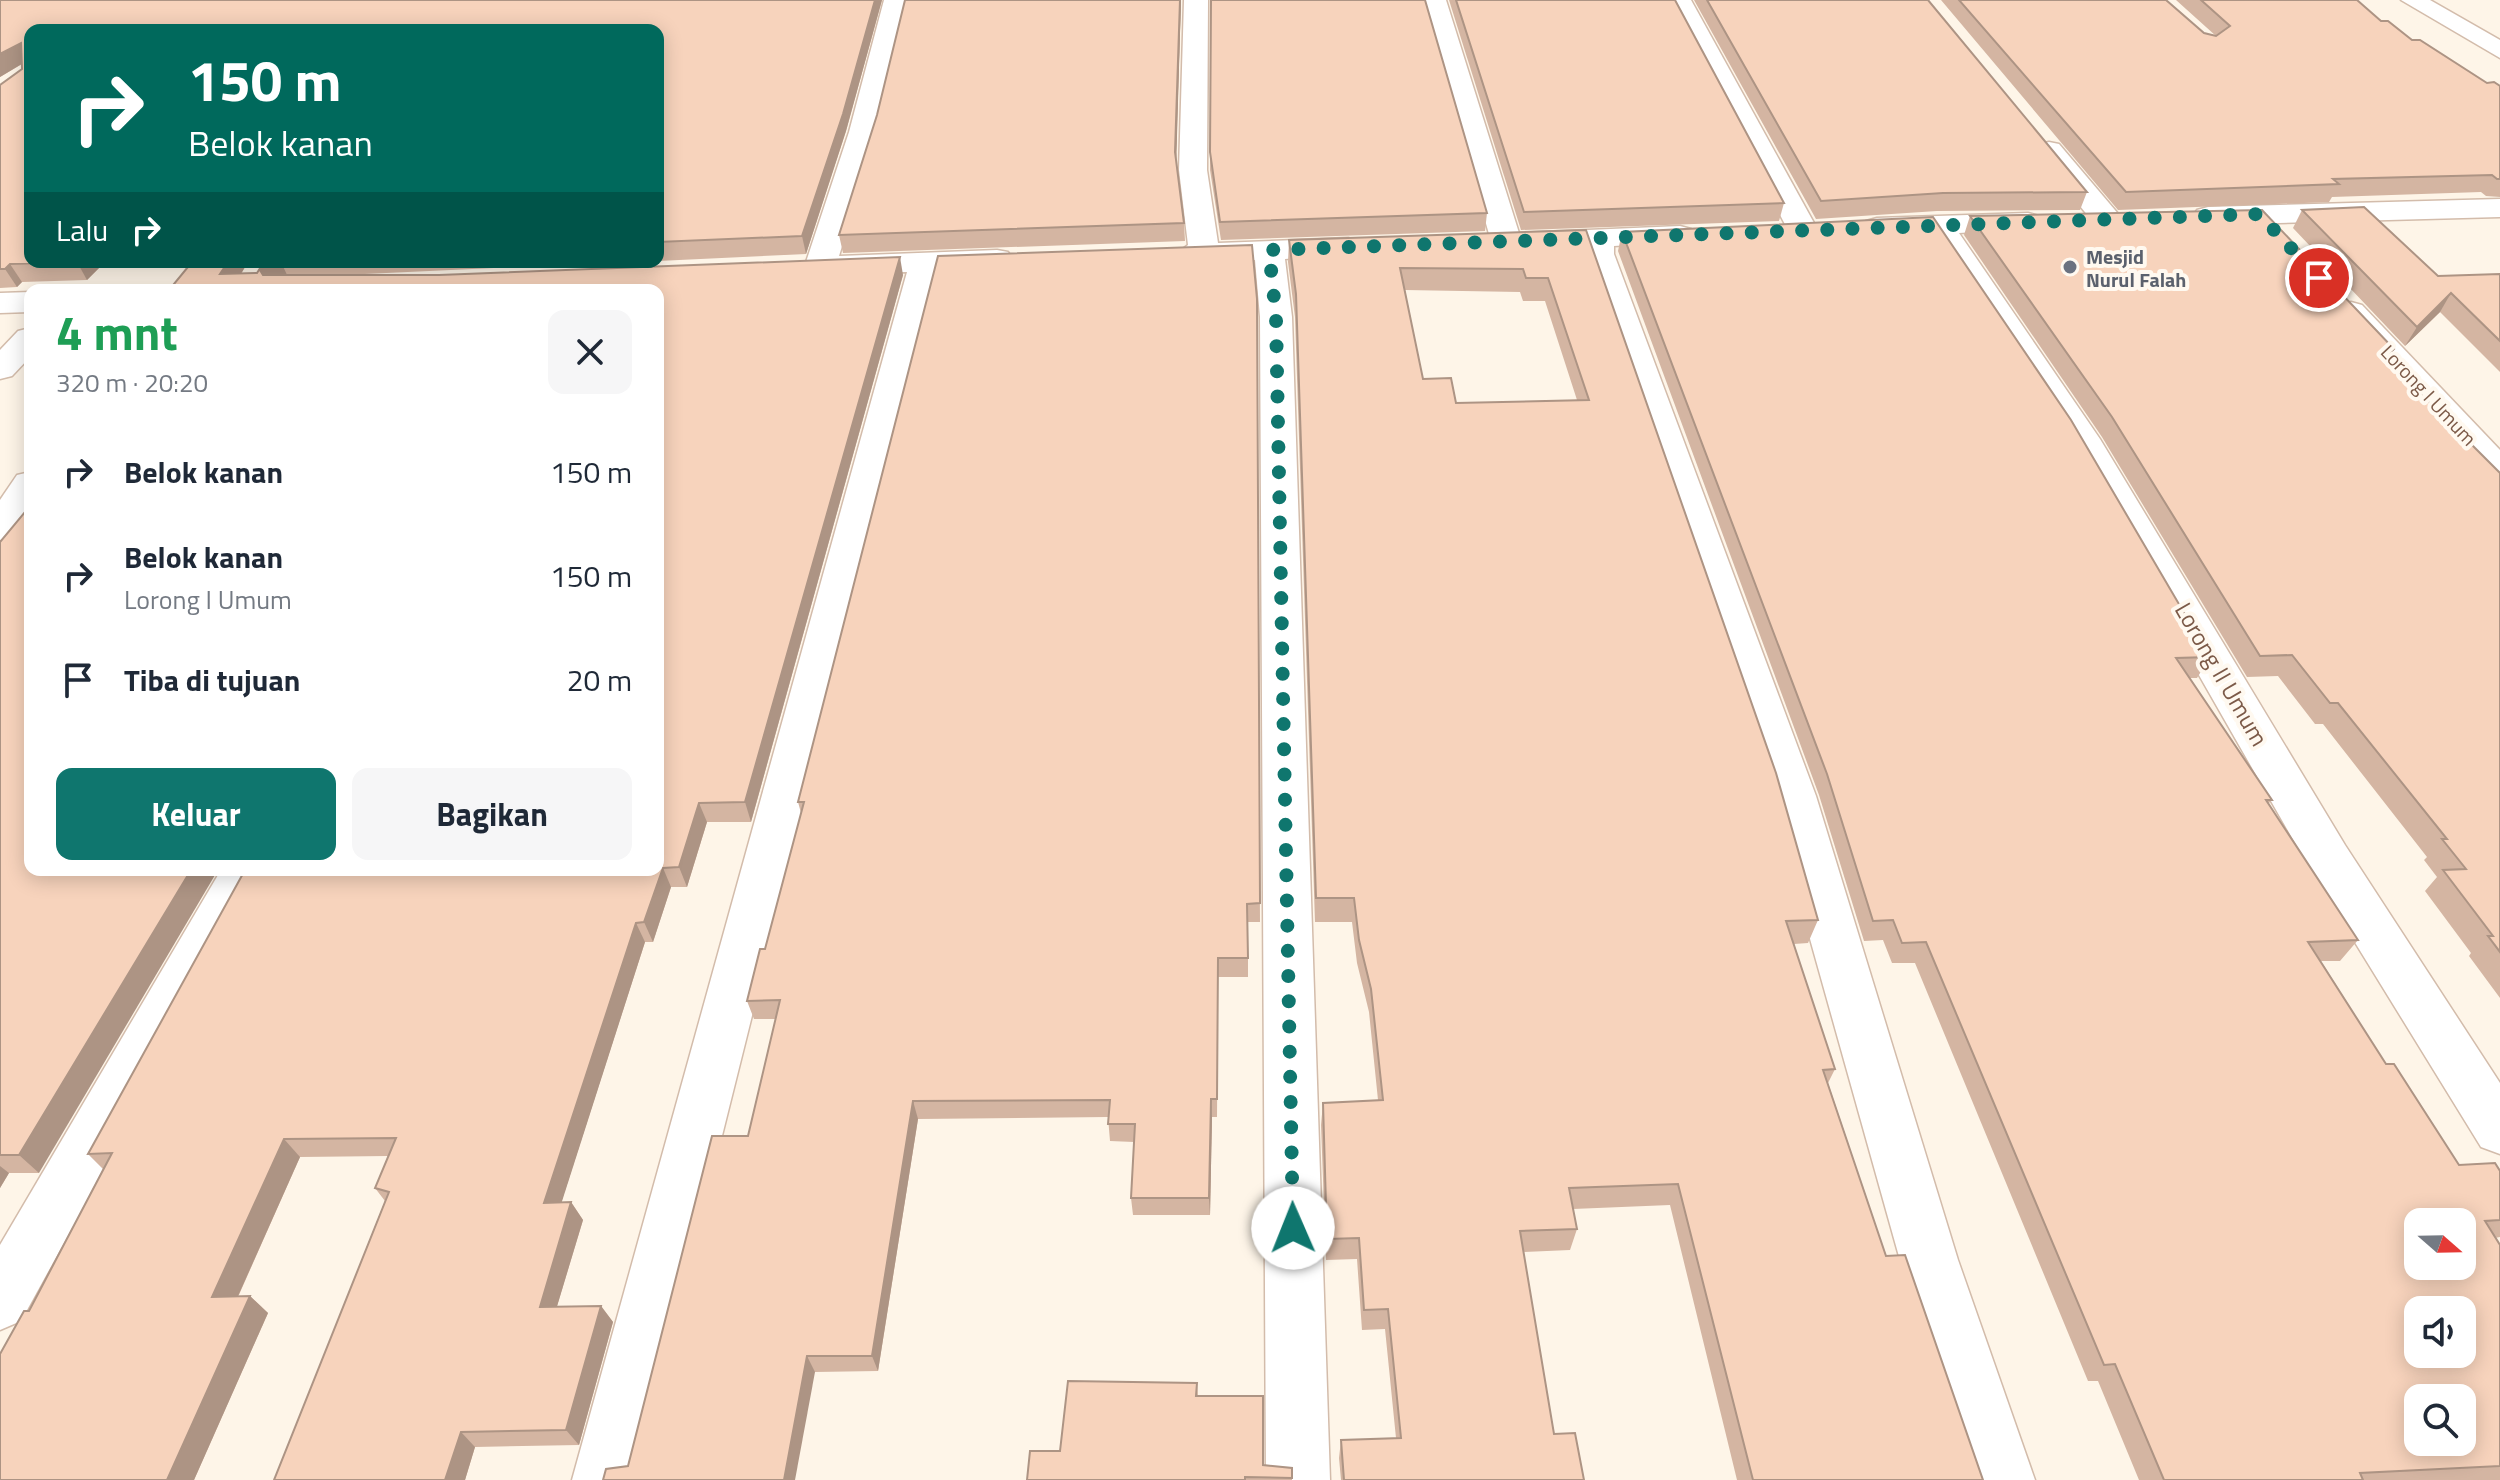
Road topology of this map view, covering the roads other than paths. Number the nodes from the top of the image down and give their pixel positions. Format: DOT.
graph roads {
  1 [pos="896,0"];
  2 [pos="1196,0"];
  3 [pos="1434,0"];
  4 [pos="1679,0"];
  5 [pos="2413,0"];
  6 [pos="2500,50"];
  7 [pos="2037,135"];
  8 [pos="2500,208"];
  9 [pos="2259,214"];
  10 [pos="2184,218"];
  11 [pos="1937,223"];
  12 [pos="1829,230"];
  13 [pos="1772,233"];
  14 [pos="1709,234"];
  15 [pos="1599,238"];
  16 [pos="1506,241"];
  17 [pos="1474,242"];
  18 [pos="1380,246"];
  19 [pos="2290,247"];
  20 [pos="1269,250"];
  21 [pos="1204,252"];
  22 [pos="1158,254"];
  23 [pos="1034,258"];
  24 [pos="925,262"];
  25 [pos="821,265"];
  26 [pos="789,266"];
  27 [pos="2332,292"];
  28 [pos="24,302"];
  29 [pos="0,303"];
  30 [pos="24,344"];
  31 [pos="0,369"];
  32 [pos="2500,471"];
  33 [pos="24,492"];
  34 [pos="0,528"];
  35 [pos="242,876"];
  36 [pos="2500,1130"];
  37 [pos="0,1301"];
  38 [pos="604,1480"];
  39 [pos="1298,1480"];
  40 [pos="2003,1480"];
  1 -- 25 [label="street"];
  2 -- 21 [label="street"];
  3 -- 16 [label="street"];
  4 -- 12 [label="street"];
  5 -- 6 [label="street"];
  7 -- 11 [label="street"];
  8 -- 9 [label="street"];
  9 -- 10 [label="street"];
  9 -- 19 [label="street"];
  11 -- 12 [label="street"];
  11 -- 36 [label="street, Lorong II Umum"];
  12 -- 13 [label="street"];
  14 -- 15 [label="street"];
  15 -- 16 [label="street"];
  15 -- 40 [label="street"];
  16 -- 17 [label="street"];
  18 -- 20 [label="street"];
  20 -- 21 [label="street"];
  20 -- 39 [label="street"];
  21 -- 22 [label="street"];
  23 -- 24 [label="street"];
  24 -- 25 [label="street"];
  24 -- 38 [label="street"];
  25 -- 26 [label="street"];
  27 -- 32 [label="street, Lorong I Umum"];
  28 -- 29 [label="street"];
  30 -- 31 [label="street"];
  33 -- 34 [label="street"];
  35 -- 37 [label="street"];
}
